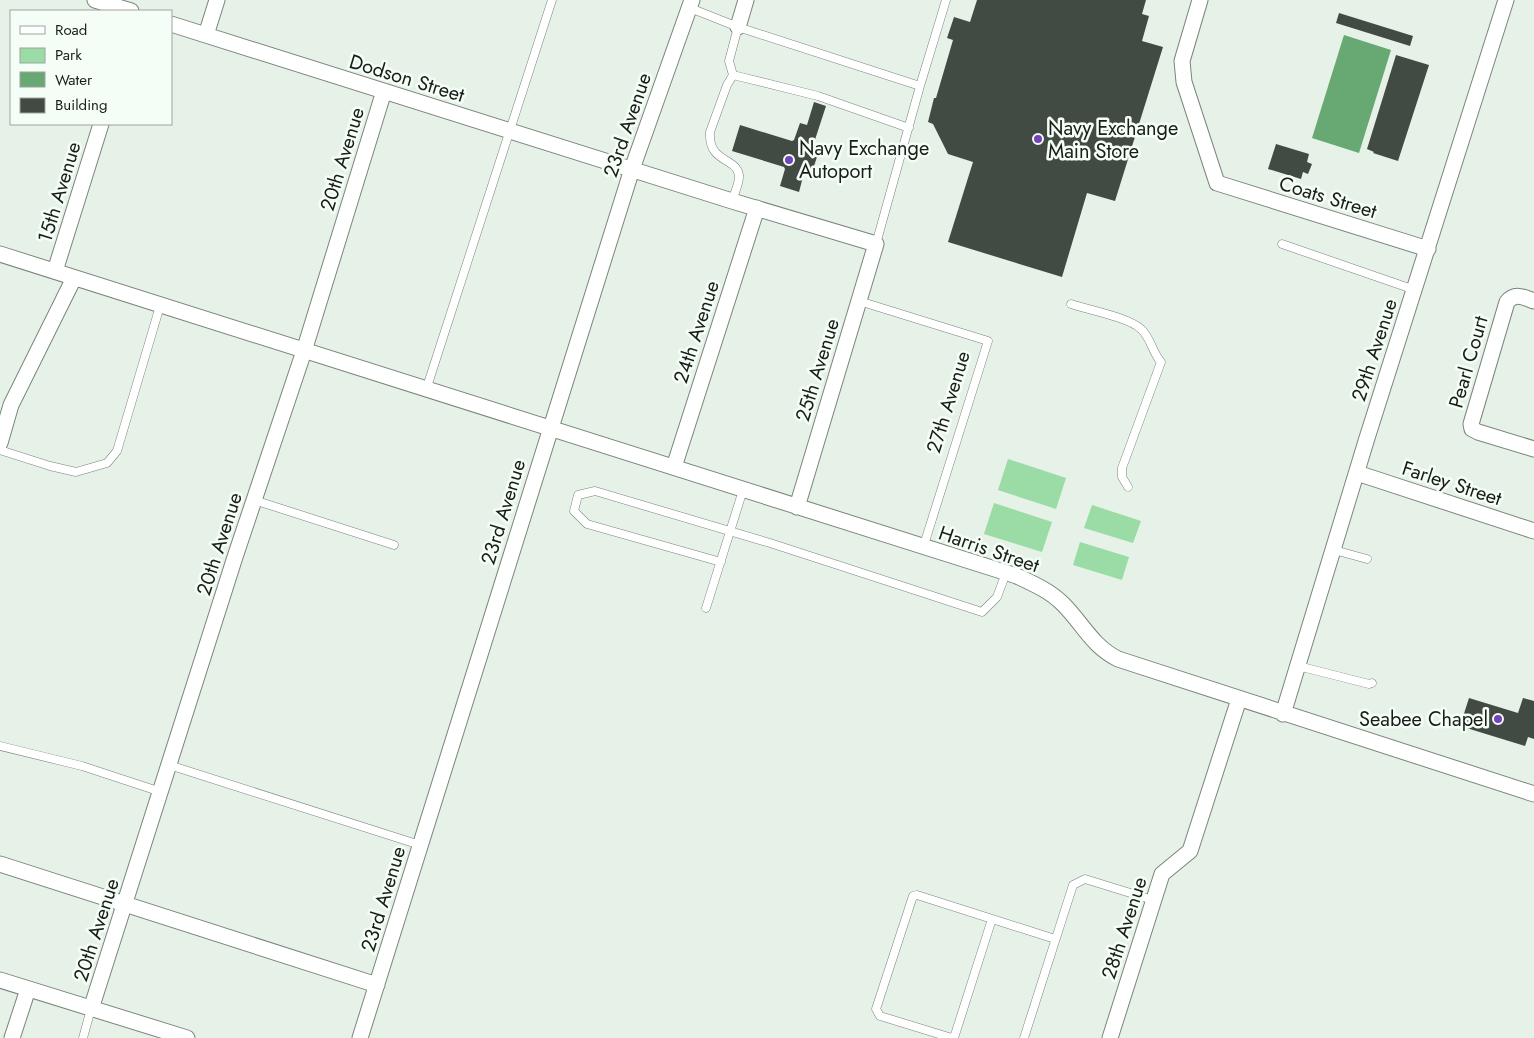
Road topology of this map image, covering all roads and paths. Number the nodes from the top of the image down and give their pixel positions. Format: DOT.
graph roads {
  1 [pos="95,0"];
  2 [pos="217,0"];
  3 [pos="552,0"];
  4 [pos="746,0"];
  5 [pos="946,0"];
  6 [pos="1200,0"];
  7 [pos="1506,0"];
  8 [pos="691,4"];
  9 [pos="128,10"];
  10 [pos="172,24"];
  11 [pos="738,28"];
  12 [pos="206,34"];
  13 [pos="733,75"];
  14 [pos="920,86"];
  15 [pos="384,92"];
  16 [pos="101,125"];
  17 [pos="908,128"];
  18 [pos="509,130"];
  19 [pos="632,168"];
  20 [pos="732,201"];
  21 [pos="757,208"];
  22 [pos="876,244"];
  23 [pos="1282,244"];
  24 [pos="1428,249"];
  25 [pos="0,254"];
  26 [pos="55,271"];
  27 [pos="74,278"];
  28 [pos="1415,290"];
  29 [pos="859,301"];
  30 [pos="1534,301"];
  31 [pos="1071,304"];
  32 [pos="160,306"];
  33 [pos="304,351"];
  34 [pos="426,390"];
  35 [pos="549,429"];
  36 [pos="1,437"];
  37 [pos="1534,449"];
  38 [pos="0,450"];
  39 [pos="674,467"];
  40 [pos="1357,473"];
  41 [pos="1128,487"];
  42 [pos="744,490"];
  43 [pos="254,500"];
  44 [pos="797,507"];
  45 [pos="1534,531"];
  46 [pos="730,532"];
  47 [pos="394,545"];
  48 [pos="923,548"];
  49 [pos="1334,550"];
  50 [pos="1367,559"];
  51 [pos="721,562"];
  52 [pos="1006,573"];
  53 [pos="706,608"];
  54 [pos="1298,666"];
  55 [pos="1372,683"];
  56 [pos="1239,699"];
  57 [pos="1283,714"];
  58 [pos="0,746"];
  59 [pos="169,765"];
  60 [pos="161,792"];
  61 [pos="1534,794"];
  62 [pos="420,845"];
  63 [pos="0,864"];
  64 [pos="1153,900"];
  65 [pos="125,904"];
  66 [pos="992,919"];
  67 [pos="1055,939"];
  68 [pos="0,980"];
  69 [pos="377,985"];
  70 [pos="28,989"];
  71 [pos="91,1008"];
  72 [pos="12,1038"];
  73 [pos="83,1038"];
  74 [pos="188,1038"];
  75 [pos="360,1038"];
  76 [pos="953,1038"];
  77 [pos="1024,1038"];
  78 [pos="1110,1038"];
  1 -- 9 [label="street"];
  2 -- 12 [label="street"];
  3 -- 18 [label="lane"];
  4 -- 11 [label="street"];
  5 -- 14 [label="lane"];
  6 -- 24 [label="street, Coats Street"];
  7 -- 24 [label="street, 29th Avenue"];
  8 -- 11 [label="lane"];
  8 -- 19 [label="street, 23rd Avenue"];
  10 -- 12 [label="street, Dodson Street"];
  11 -- 13 [label="lane"];
  11 -- 14 [label="lane"];
  12 -- 15 [label="street, Dodson Street"];
  13 -- 17 [label="lane"];
  13 -- 20 [label="lane"];
  14 -- 17 [label="lane"];
  15 -- 18 [label="street, Dodson Street"];
  15 -- 33 [label="street, 20th Avenue"];
  16 -- 26 [label="street, 15th Avenue"];
  17 -- 22 [label="lane"];
  18 -- 19 [label="street, Dodson Street"];
  18 -- 34 [label="lane"];
  19 -- 20 [label="street, Dodson Street"];
  19 -- 35 [label="street, 23rd Avenue"];
  20 -- 21 [label="street, Dodson Street"];
  21 -- 22 [label="street, Dodson Street"];
  21 -- 39 [label="street, 24th Avenue"];
  22 -- 29 [label="street, 25th Avenue"];
  23 -- 28 [label="lane"];
  24 -- 28 [label="street, 29th Avenue"];
  25 -- 26 [label="street, Harris Street"];
  26 -- 27 [label="street, Harris Street"];
  27 -- 32 [label="street, Harris Street"];
  27 -- 36 [label="street"];
  28 -- 40 [label="street, 29th Avenue"];
  29 -- 44 [label="street, 25th Avenue"];
  29 -- 48 [label="lane, 27th Avenue"];
  30 -- 37 [label="street, Pearl Court"];
  31 -- 41 [label="lane"];
  32 -- 33 [label="street, Harris Street"];
  32 -- 38 [label="lane"];
  33 -- 34 [label="street, Harris Street"];
  33 -- 43 [label="street, 20th Avenue"];
  34 -- 35 [label="street, Harris Street"];
  35 -- 39 [label="street, Harris Street"];
  35 -- 62 [label="street, 23rd Avenue"];
  39 -- 42 [label="street, Harris Street"];
  40 -- 45 [label="street, Farley Street"];
  40 -- 49 [label="street, 29th Avenue"];
  42 -- 44 [label="street, Harris Street"];
  42 -- 46 [label="lane"];
  43 -- 47 [label="lane"];
  43 -- 59 [label="street, 20th Avenue"];
  44 -- 48 [label="street, Harris Street"];
  46 -- 51 [label="lane"];
  46 -- 51 [label="lane"];
  46 -- 52 [label="lane"];
  48 -- 52 [label="street, Harris Street"];
  49 -- 50 [label="lane"];
  49 -- 54 [label="street, 29th Avenue"];
  51 -- 53 [label="lane"];
  52 -- 56 [label="street, Harris Street"];
  54 -- 55 [label="lane"];
  54 -- 57 [label="street, 29th Avenue"];
  56 -- 57 [label="street, Harris Street"];
  56 -- 64 [label="street, 28th Avenue"];
  57 -- 61 [label="street, Harris Street"];
  58 -- 60 [label="lane"];
  59 -- 60 [label="street, 20th Avenue"];
  59 -- 62 [label="lane"];
  60 -- 65 [label="street, 20th Avenue"];
  62 -- 69 [label="street, 23rd Avenue"];
  63 -- 65 [label="street"];
  64 -- 67 [label="lane"];
  64 -- 78 [label="street, 28th Avenue"];
  65 -- 69 [label="street"];
  65 -- 71 [label="street, 20th Avenue"];
  66 -- 67 [label="lane"];
  66 -- 76 [label="lane"];
  66 -- 76 [label="lane"];
  67 -- 77 [label="lane"];
  68 -- 70 [label="street"];
  69 -- 75 [label="street, 23rd Avenue"];
  70 -- 71 [label="street"];
  70 -- 72 [label="street"];
  71 -- 73 [label="lane"];
  71 -- 74 [label="street"];
}
